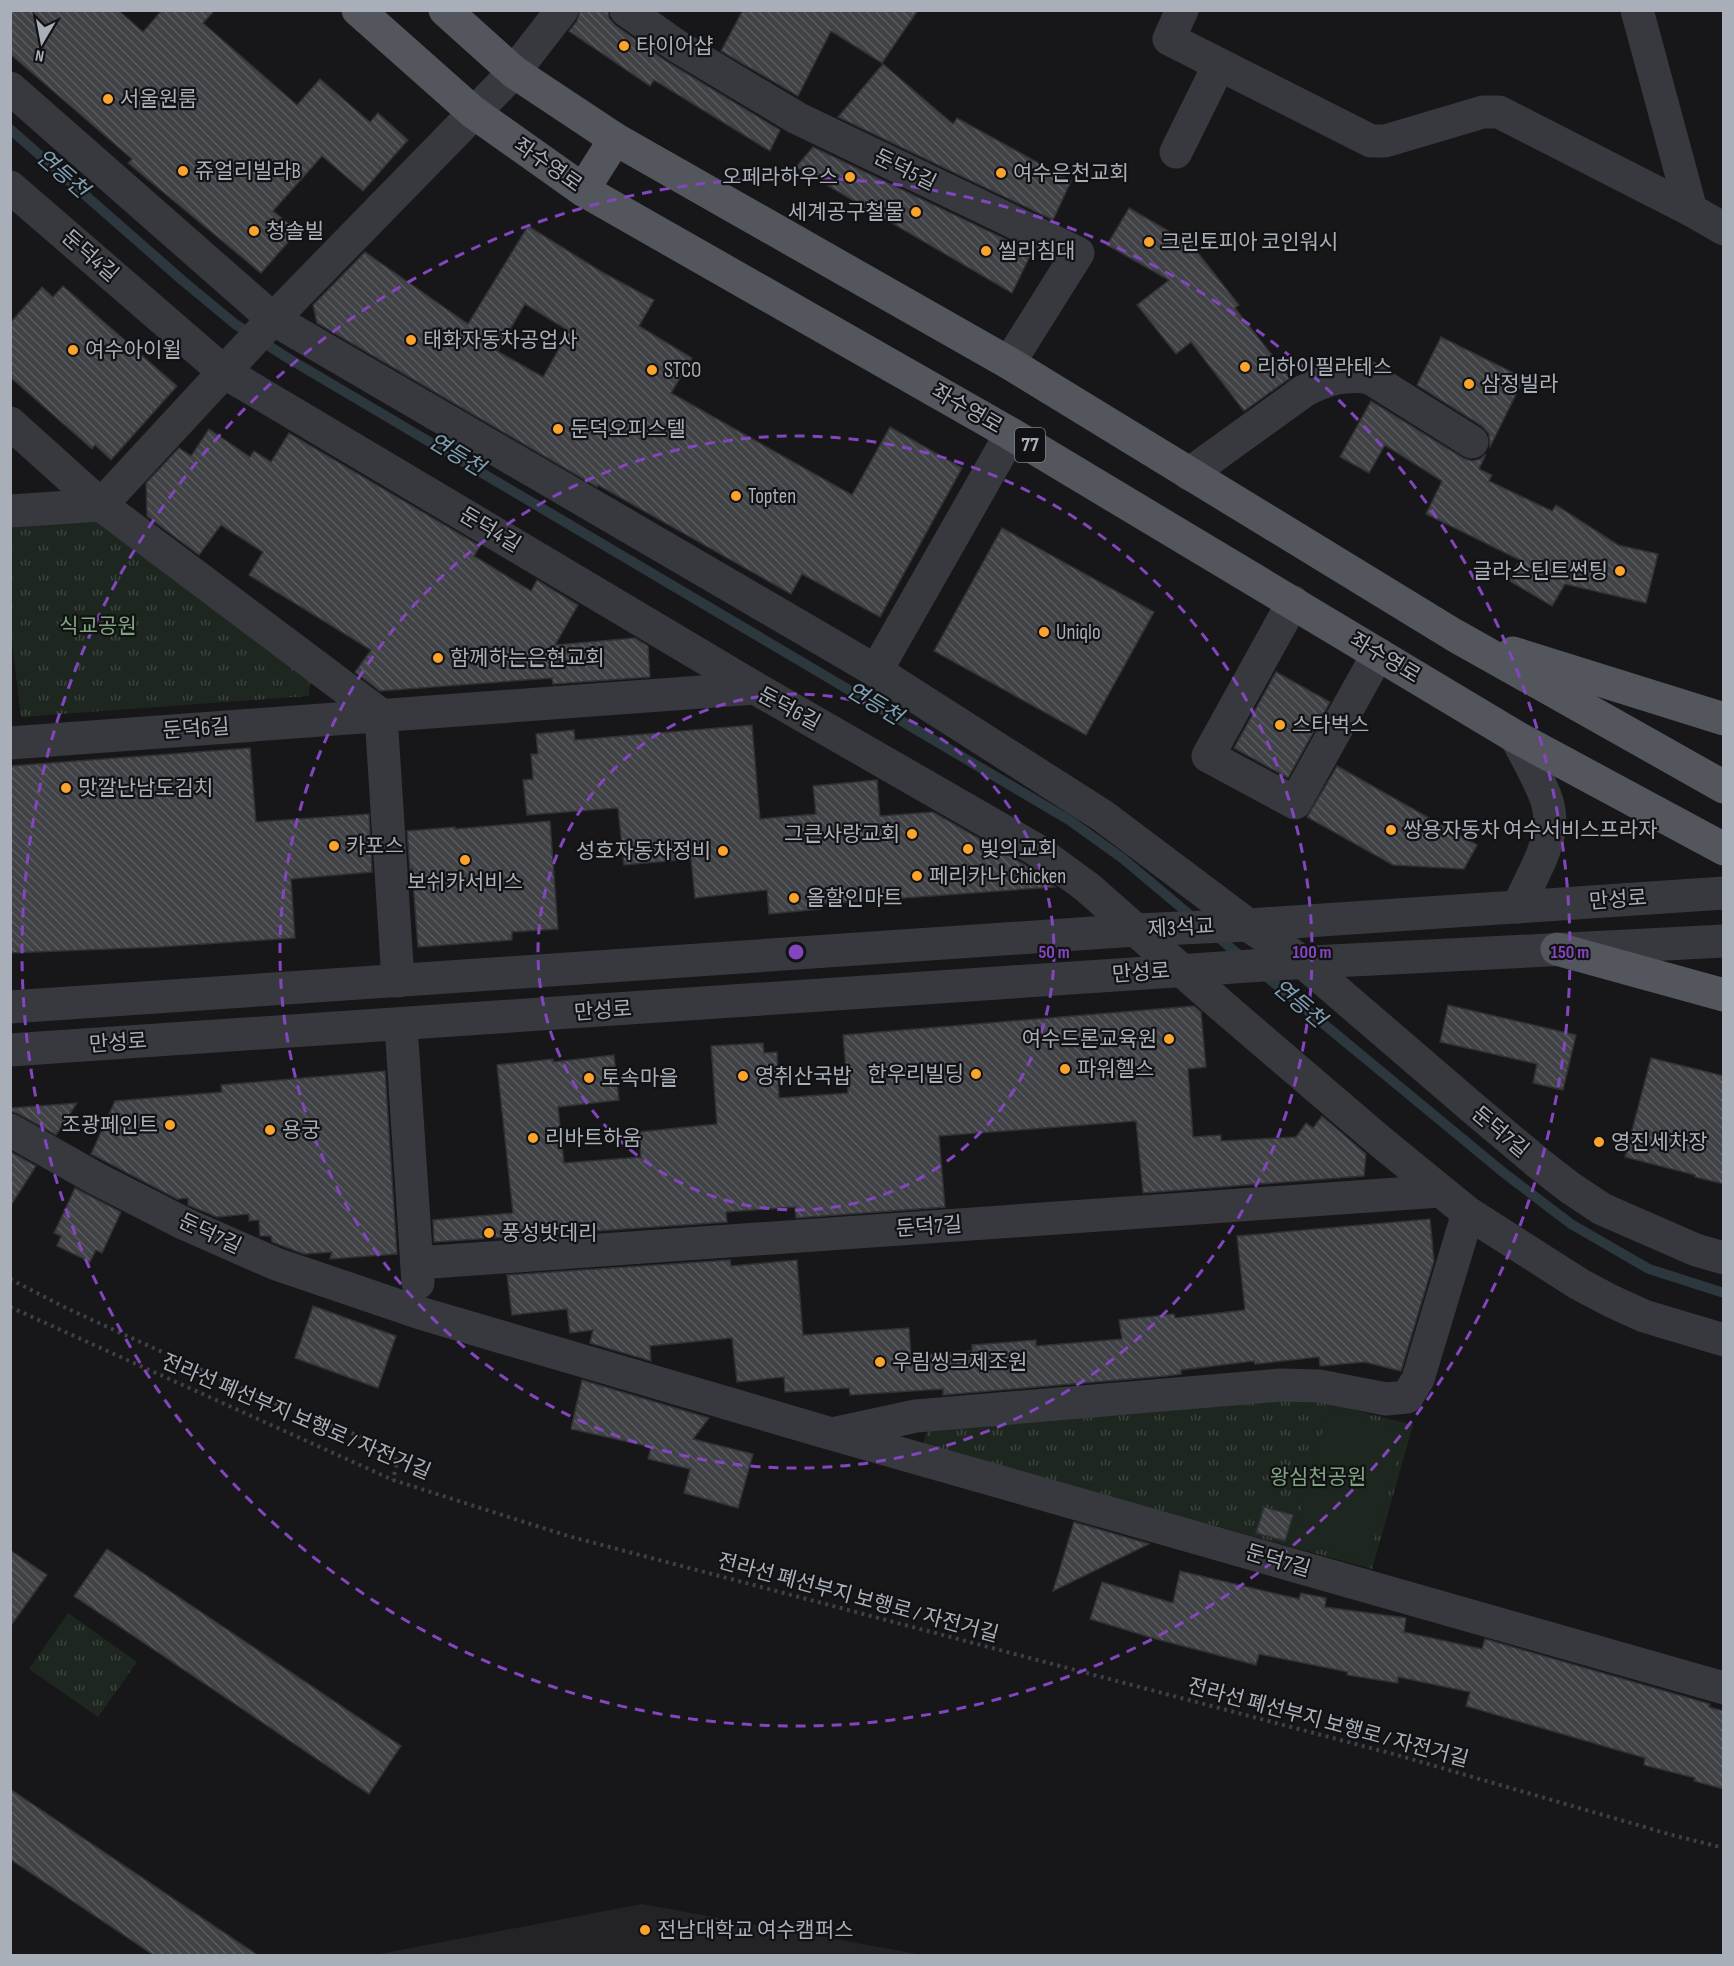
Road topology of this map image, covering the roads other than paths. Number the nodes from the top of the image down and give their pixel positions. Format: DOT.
graph roads {
  1 [pos="358,10"];
  2 [pos="445,10"];
  3 [pos="562,10"];
  4 [pos="626,10"];
  5 [pos="1182,10"];
  6 [pos="1637,10"];
  7 [pos="1219,64"];
  8 [pos="514,72"];
  9 [pos="10,88"];
  10 [pos="473,112"];
  11 [pos="615,139"];
  12 [pos="1176,152"];
  13 [pos="10,187"];
  14 [pos="583,190"];
  15 [pos="1691,210"];
  16 [pos="1724,229"];
  17 [pos="273,319"];
  18 [pos="1009,363"];
  19 [pos="224,372"];
  20 [pos="10,423"];
  21 [pos="1011,434"];
  22 [pos="1472,442"];
  23 [pos="1190,474"];
  24 [pos="101,505"];
  25 [pos="10,511"];
  26 [pos="1293,602"];
  27 [pos="1454,635"];
  28 [pos="1378,654"];
  29 [pos="876,671"];
  30 [pos="755,688"];
  31 [pos="381,715"];
  32 [pos="1724,719"];
  33 [pos="1516,737"];
  34 [pos="10,744"];
  35 [pos="1724,787"];
  36 [pos="1724,849"];
  37 [pos="1724,893"];
  38 [pos="1518,907"];
  39 [pos="1236,925"];
  40 [pos="1136,930"];
  41 [pos="1724,941"];
  42 [pos="1557,949"];
  43 [pos="1299,963"];
  44 [pos="1188,970"];
  45 [pos="398,981"];
  46 [pos="1724,995"];
  47 [pos="10,1006"];
  48 [pos="401,1025"];
  49 [pos="10,1050"];
  50 [pos="10,1130"];
  51 [pos="1440,1191"];
  52 [pos="1468,1213"];
  53 [pos="1724,1258"];
  54 [pos="417,1263"];
  55 [pos="420,1313"];
  56 [pos="1724,1340"];
  57 [pos="832,1434"];
  58 [pos="1724,1688"];
  1 -- 10 [label="main road, 좌수영로 / 77"];
  2 -- 8 [label="main road"];
  3 -- 8 [label="street"];
  4 -- 18 [label="street, 둔덕5길"];
  5 -- 7 [label="street"];
  6 -- 15 [label="street"];
  7 -- 12 [label="street"];
  7 -- 15 [label="street"];
  8 -- 10 [label="street"];
  8 -- 11 [label="main road"];
  9 -- 17 [label="street, 둔덕7길"];
  10 -- 14 [label="main road, 좌수영로 / 77"];
  10 -- 17 [label="street"];
  11 -- 14 [label="main road"];
  11 -- 18 [label="main road"];
  13 -- 19 [label="street, 둔덕4길"];
  14 -- 21 [label="main road, 좌수영로 / 77"];
  15 -- 16 [label="street"];
  17 -- 19 [label="street"];
  17 -- 29 [label="street, 둔덕7길"];
  18 -- 23 [label="main road"];
  19 -- 24 [label="street"];
  19 -- 30 [label="street, 둔덕4길"];
  20 -- 24 [label="street"];
  21 -- 26 [label="main road, 좌수영로 / 77"];
  21 -- 29 [label="street"];
  22 -- 23 [label="street"];
  23 -- 27 [label="main road"];
  24 -- 25 [label="street"];
  24 -- 31 [label="street"];
  26 -- 28 [label="main road, 좌수영로 / 77"];
  26 -- 28 [label="street"];
  27 -- 32 [label="main road"];
  27 -- 35 [label="main road"];
  28 -- 33 [label="main road, 좌수영로 / 77"];
  29 -- 39 [label="street, 둔덕7길"];
  30 -- 31 [label="street, 둔덕6길"];
  30 -- 40 [label="street, 둔덕6길"];
  31 -- 34 [label="street, 둔덕6길"];
  31 -- 45 [label="street"];
  33 -- 36 [label="main road, 좌수영로 / 77"];
  33 -- 38 [label="street"];
  37 -- 38 [label="street, 만성로"];
  38 -- 39 [label="street, 만성로"];
  39 -- 40 [label="street, 제3석교"];
  39 -- 43 [label="street, 둔덕7길"];
  40 -- 44 [label="street"];
  40 -- 45 [label="street, 만성로"];
  41 -- 42 [label="street"];
  42 -- 43 [label="street"];
  42 -- 46 [label="main road"];
  43 -- 44 [label="street, 제3석교"];
  43 -- 53 [label="street, 둔덕7길"];
  44 -- 48 [label="street, 만성로"];
  44 -- 51 [label="street"];
  45 -- 47 [label="street, 만성로"];
  48 -- 49 [label="street, 만성로"];
  48 -- 54 [label="street"];
  50 -- 55 [label="street, 둔덕7길"];
  51 -- 52 [label="street"];
  51 -- 54 [label="street, 둔덕7길"];
  52 -- 56 [label="street"];
  52 -- 57 [label="street, 둔덕7길"];
  54 -- 55 [label="street"];
  55 -- 57 [label="street, 둔덕7길"];
  57 -- 58 [label="street, 둔덕7길"];
}
